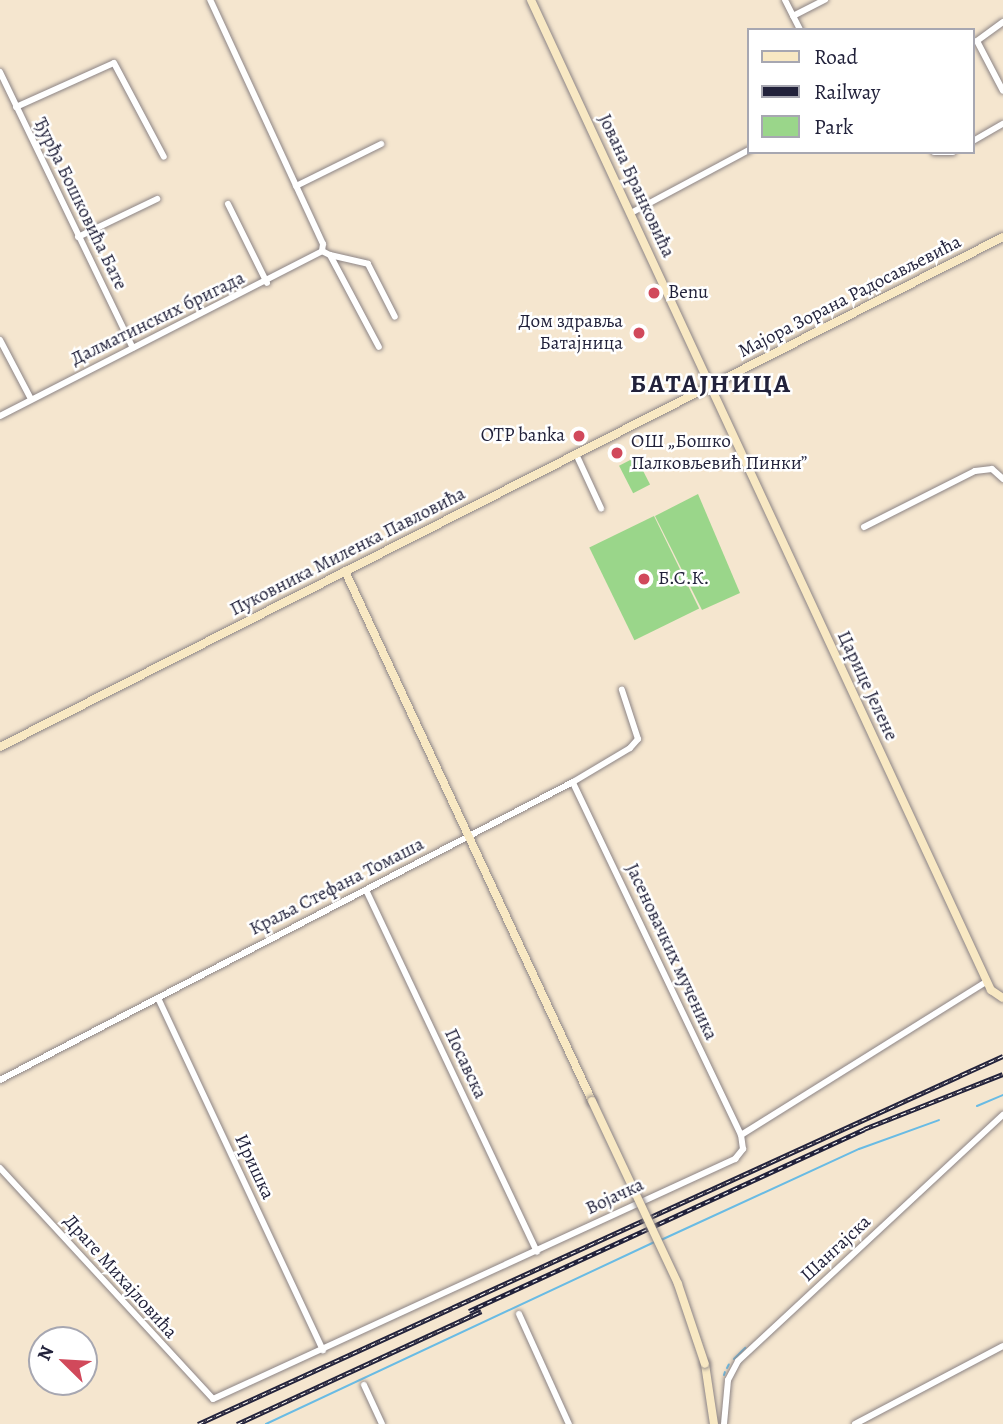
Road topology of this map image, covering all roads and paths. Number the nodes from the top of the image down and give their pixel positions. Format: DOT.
graph roads {
  1 [pos="209,0"];
  2 [pos="531,0"];
  3 [pos="785,0"];
  4 [pos="825,0"];
  5 [pos="793,16"];
  6 [pos="1003,22"];
  7 [pos="799,28"];
  8 [pos="0,72"];
  9 [pos="1003,91"];
  10 [pos="16,107"];
  11 [pos="1003,124"];
  12 [pos="975,140"];
  13 [pos="381,144"];
  14 [pos="748,150"];
  15 [pos="164,157"];
  16 [pos="296,186"];
  17 [pos="157,199"];
  18 [pos="228,204"];
  19 [pos="631,213"];
  20 [pos="78,237"];
  21 [pos="1003,237"];
  22 [pos="323,248"];
  23 [pos="330,255"];
  24 [pos="267,283"];
  25 [pos="395,317"];
  26 [pos="0,340"];
  27 [pos="379,347"];
  28 [pos="132,348"];
  29 [pos="711,385"];
  30 [pos="31,399"];
  31 [pos="0,416"];
  32 [pos="576,454"];
  33 [pos="1003,479"];
  34 [pos="601,508"];
  35 [pos="864,527"];
  36 [pos="345,571"];
  37 [pos="622,690"];
  38 [pos="0,747"];
  39 [pos="573,782"];
  40 [pos="471,836"];
  41 [pos="366,890"];
  42 [pos="987,981"];
  43 [pos="158,998"];
  44 [pos="1000,998"];
  45 [pos="0,1080"];
  46 [pos="1003,1115"];
  47 [pos="741,1135"];
  48 [pos="0,1168"];
  49 [pos="537,1252"];
  50 [pos="519,1314"];
  51 [pos="1003,1346"];
  52 [pos="323,1350"];
  53 [pos="364,1385"];
  54 [pos="220,1398"];
  55 [pos="382,1424"];
  56 [pos="569,1424"];
  57 [pos="714,1424"];
  58 [pos="724,1424"];
  59 [pos="855,1424"];
  1 -- 16 [label="street"];
  2 -- 19 [label="main road, Јована Бранковића"];
  3 -- 5 [label="street"];
  4 -- 5 [label="street"];
  5 -- 7 [label="street"];
  6 -- 9 [label="street"];
  8 -- 10 [label="street, Ђурђа Бошковића Бате"];
  10 -- 15 [label="street"];
  10 -- 20 [label="street, Ђурђа Бошковића Бате"];
  11 -- 12 [label="street"];
  13 -- 16 [label="street"];
  14 -- 19 [label="street"];
  16 -- 22 [label="street"];
  17 -- 20 [label="street"];
  18 -- 24 [label="street"];
  19 -- 29 [label="main road, Јована Бранковића"];
  20 -- 28 [label="street, Ђурђа Бошковића Бате"];
  21 -- 29 [label="main road, Мајора Зорана Радосављевића"];
  22 -- 23 [label="street"];
  22 -- 24 [label="street, Далматинских бригада"];
  23 -- 25 [label="street"];
  23 -- 27 [label="street"];
  24 -- 28 [label="street, Далматинских бригада"];
  26 -- 30 [label="street"];
  28 -- 30 [label="street, Далматинских бригада"];
  29 -- 32 [label="main road, Пуковника Миленка Павловића"];
  29 -- 42 [label="main road, Царице Јелене"];
  30 -- 31 [label="street, Далматинских бригада"];
  32 -- 34 [label="street"];
  32 -- 36 [label="main road, Пуковника Миленка Павловића"];
  33 -- 35 [label="street"];
  36 -- 38 [label="main road, Пуковника Миленка Павловића"];
  36 -- 40 [label="main road"];
  37 -- 39 [label="street, Краља Стефана Томаша"];
  39 -- 40 [label="street, Краља Стефана Томаша"];
  39 -- 47 [label="street, Јасеновачких мученика"];
  40 -- 41 [label="street, Краља Стефана Томаша"];
  40 -- 57 [label="main road, bridge"];
  41 -- 43 [label="street, Краља Стефана Томаша"];
  41 -- 49 [label="street, Посавска"];
  42 -- 44 [label="main road, Царице Јелене"];
  42 -- 47 [label="street"];
  43 -- 45 [label="street, Краља Стефана Томаша"];
  43 -- 52 [label="street, Иришка"];
  46 -- 58 [label="street, Шангајска"];
  47 -- 49 [label="street, Војачка"];
  48 -- 54 [label="street, Драге Михајловића"];
  49 -- 52 [label="street, Војачка"];
  50 -- 56 [label="street"];
  51 -- 59 [label="street"];
  52 -- 54 [label="street, Војачка"];
  53 -- 55 [label="street"];
}
